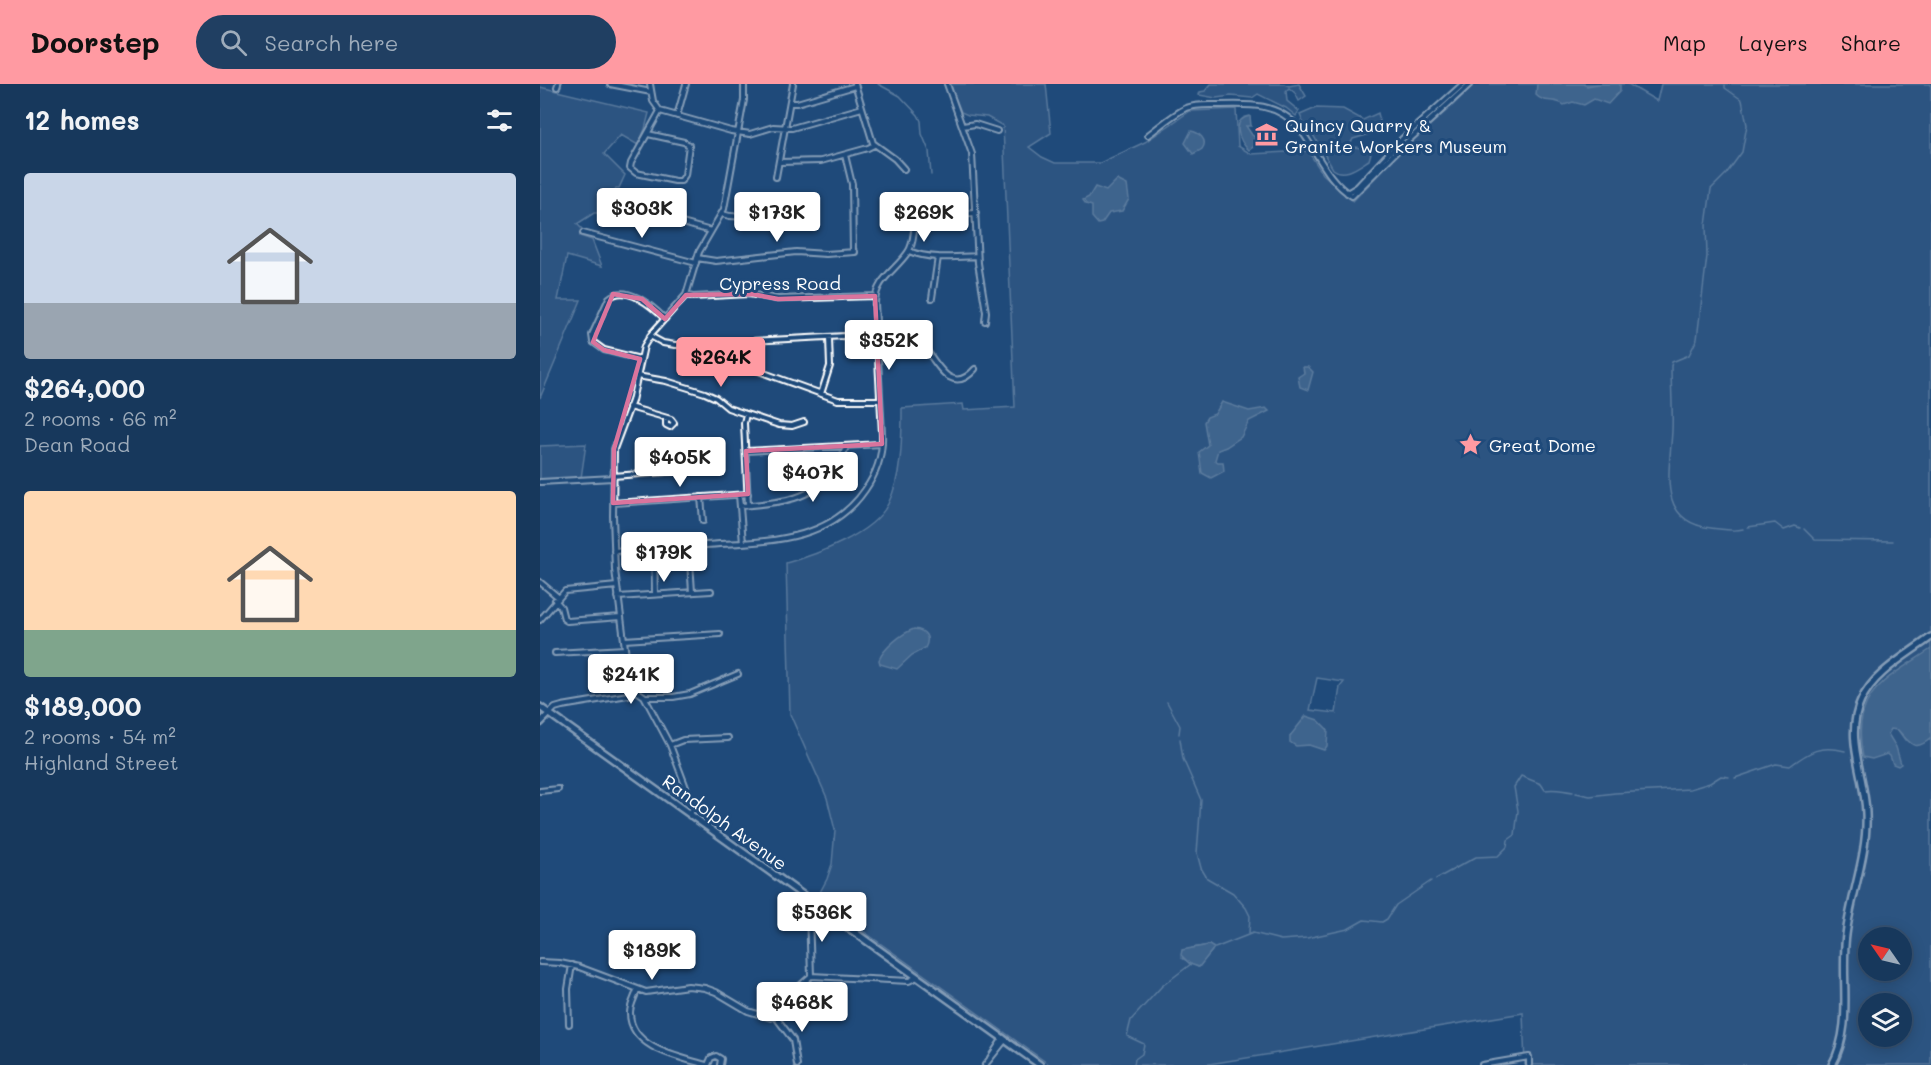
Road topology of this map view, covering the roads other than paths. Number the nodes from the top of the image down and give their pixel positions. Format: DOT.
graph roads {
  1 [pos="610,84"];
  2 [pos="650,84"];
  3 [pos="686,84"];
  4 [pos="744,84"];
  5 [pos="793,84"];
  6 [pos="947,84"];
  7 [pos="1463,84"];
  8 [pos="1470,84"];
  9 [pos="855,85"];
  10 [pos="651,92"];
  11 [pos="790,103"];
  12 [pos="862,108"];
  13 [pos="660,111"];
  14 [pos="677,116"];
  15 [pos="963,126"];
  16 [pos="786,128"];
  17 [pos="997,131"];
  18 [pos="739,132"];
  19 [pos="648,134"];
  20 [pos="1148,135"];
  21 [pos="874,145"];
  22 [pos="845,155"];
  23 [pos="780,162"];
  24 [pos="904,169"];
  25 [pos="776,177"];
  26 [pos="1347,193"];
  27 [pos="621,206"];
  28 [pos="795,212"];
  29 [pos="976,213"];
  30 [pos="722,214"];
  31 [pos="711,231"];
  32 [pos="583,233"];
  33 [pos="909,251"];
  34 [pos="977,256"];
  35 [pos="938,257"];
  36 [pos="697,260"];
  37 [pos="686,295"];
  38 [pos="875,296"];
  39 [pos="932,298"];
  40 [pos="665,319"];
  41 [pos="985,321"];
  42 [pos="876,335"];
  43 [pos="650,336"];
  44 [pos="829,338"];
  45 [pos="693,344"];
  46 [pos="640,359"];
  47 [pos="975,369"];
  48 [pos="637,376"];
  49 [pos="821,394"];
  50 [pos="880,400"];
  51 [pos="629,407"];
  52 [pos="746,414"];
  53 [pos="666,418"];
  54 [pos="804,422"];
  55 [pos="882,444"];
  56 [pos="846,446"];
  57 [pos="746,451"];
  58 [pos="680,471"];
  59 [pos="613,477"];
  60 [pos="540,482"];
  61 [pos="747,494"];
  62 [pos="739,495"];
  63 [pos="701,497"];
  64 [pos="613,503"];
  65 [pos="748,505"];
  66 [pos="740,506"];
  67 [pos="703,521"];
  68 [pos="743,543"];
  69 [pos="689,546"];
  70 [pos="654,548"];
  71 [pos="614,551"];
  72 [pos="540,582"];
  73 [pos="617,586"];
  74 [pos="711,591"];
  75 [pos="693,592"];
  76 [pos="656,594"];
  77 [pos="618,597"];
  78 [pos="557,598"];
  79 [pos="621,617"];
  80 [pos="540,620"];
  81 [pos="720,634"];
  82 [pos="1931,637"];
  83 [pos="624,640"];
  84 [pos="625,649"];
  85 [pos="555,653"];
  86 [pos="738,674"];
  87 [pos="636,690"];
  88 [pos="645,697"];
  89 [pos="540,707"];
  90 [pos="549,714"];
  91 [pos="540,723"];
  92 [pos="728,738"];
  93 [pos="670,745"];
  94 [pos="558,789"];
  95 [pos="540,791"];
  96 [pos="690,816"];
  97 [pos="811,902"];
  98 [pos="540,962"];
  99 [pos="572,965"];
  100 [pos="811,976"];
  101 [pos="918,977"];
  102 [pos="638,990"];
  103 [pos="775,1016"];
  104 [pos="569,1024"];
  105 [pos="1004,1039"];
  106 [pos="707,1065"];
  107 [pos="720,1065"];
  108 [pos="797,1065"];
  109 [pos="985,1065"];
  110 [pos="1040,1065"];
  111 [pos="1482,1065"];
  112 [pos="1529,1065"];
  113 [pos="1832,1065"];
  1 -- 10 [label="street"];
  2 -- 10 [label="street"];
  3 -- 14 [label="street"];
  4 -- 18 [label="street"];
  5 -- 11 [label="street"];
  6 -- 15 [label="street"];
  7 -- 26 [label="street"];
  8 -- 26 [label="street"];
  9 -- 11 [label="street"];
  9 -- 12 [label="street"];
  10 -- 13 [label="street"];
  11 -- 16 [label="street"];
  12 -- 16 [label="street"];
  12 -- 21 [label="street"];
  13 -- 14 [label="street"];
  13 -- 19 [label="street"];
  14 -- 18 [label="street"];
  15 -- 17 [label="street"];
  15 -- 29 [label="street"];
  16 -- 18 [label="street"];
  16 -- 23 [label="street"];
  18 -- 30 [label="street"];
  19 -- 19 [label="street"];
  20 -- 26 [label="street"];
  21 -- 22 [label="street"];
  21 -- 24 [label="street"];
  22 -- 23 [label="street"];
  22 -- 36 [label="street"];
  23 -- 25 [label="street"];
  27 -- 31 [label="street"];
  28 -- 30 [label="street"];
  29 -- 33 [label="street"];
  29 -- 34 [label="street"];
  30 -- 31 [label="street"];
  31 -- 36 [label="street"];
  32 -- 36 [label="street"];
  33 -- 35 [label="street"];
  33 -- 38 [label="street"];
  34 -- 35 [label="street"];
  34 -- 41 [label="street"];
  35 -- 39 [label="street"];
  36 -- 37 [label="street"];
  37 -- 38 [label="street, Cypress Road"];
  37 -- 40 [label="street"];
  38 -- 42 [label="street"];
  40 -- 43 [label="street"];
  40 -- 46 [label="street"];
  42 -- 44 [label="street"];
  42 -- 47 [label="street"];
  42 -- 50 [label="street"];
  43 -- 45 [label="street"];
  43 -- 46 [label="street"];
  44 -- 45 [label="street"];
  44 -- 49 [label="street"];
  45 -- 49 [label="street"];
  46 -- 48 [label="street"];
  48 -- 51 [label="street"];
  48 -- 52 [label="street"];
  49 -- 50 [label="street"];
  50 -- 55 [label="street"];
  51 -- 53 [label="street"];
  51 -- 59 [label="street"];
  52 -- 54 [label="street"];
  52 -- 57 [label="street"];
  55 -- 56 [label="street"];
  55 -- 68 [label="street"];
  56 -- 57 [label="street"];
  56 -- 65 [label="street"];
  57 -- 61 [label="street"];
  58 -- 59 [label="street"];
  59 -- 60 [label="street"];
  59 -- 64 [label="street"];
  61 -- 62 [label="street"];
  61 -- 65 [label="street"];
  62 -- 63 [label="street"];
  62 -- 66 [label="street"];
  63 -- 64 [label="street"];
  63 -- 67 [label="street"];
  64 -- 71 [label="street"];
  65 -- 66 [label="street"];
  66 -- 68 [label="street"];
  68 -- 69 [label="street"];
  69 -- 70 [label="street"];
  69 -- 75 [label="street"];
  70 -- 71 [label="street"];
  70 -- 76 [label="street"];
  71 -- 73 [label="street"];
  72 -- 78 [label="street"];
  73 -- 77 [label="street"];
  73 -- 78 [label="street"];
  74 -- 75 [label="street"];
  75 -- 76 [label="street"];
  76 -- 77 [label="street"];
  77 -- 79 [label="street"];
  78 -- 79 [label="street"];
  78 -- 80 [label="street"];
  79 -- 83 [label="street"];
  81 -- 83 [label="street"];
  82 -- 113 [label="main road"];
  83 -- 84 [label="street"];
  84 -- 85 [label="street"];
  84 -- 87 [label="street"];
  86 -- 88 [label="street"];
  87 -- 88 [label="street"];
  87 -- 90 [label="street"];
  88 -- 93 [label="street"];
  89 -- 90 [label="main road, Randolph Avenue"];
  90 -- 91 [label="main road"];
  90 -- 96 [label="main road, Randolph Avenue"];
  92 -- 93 [label="street"];
  93 -- 96 [label="street"];
  94 -- 95 [label="street"];
  96 -- 97 [label="main road, Randolph Avenue"];
  97 -- 100 [label="street"];
  97 -- 101 [label="main road, Randolph Avenue"];
  98 -- 99 [label="street"];
  99 -- 102 [label="street"];
  99 -- 104 [label="street"];
  100 -- 101 [label="street"];
  100 -- 103 [label="street"];
  101 -- 105 [label="main road, Randolph Avenue"];
  102 -- 103 [label="street"];
  102 -- 106 [label="street"];
  103 -- 108 [label="street"];
  105 -- 109 [label="street"];
  105 -- 110 [label="main road, Randolph Avenue"];
  106 -- 107 [label="street"];
  111 -- 112 [label="street"];
}
